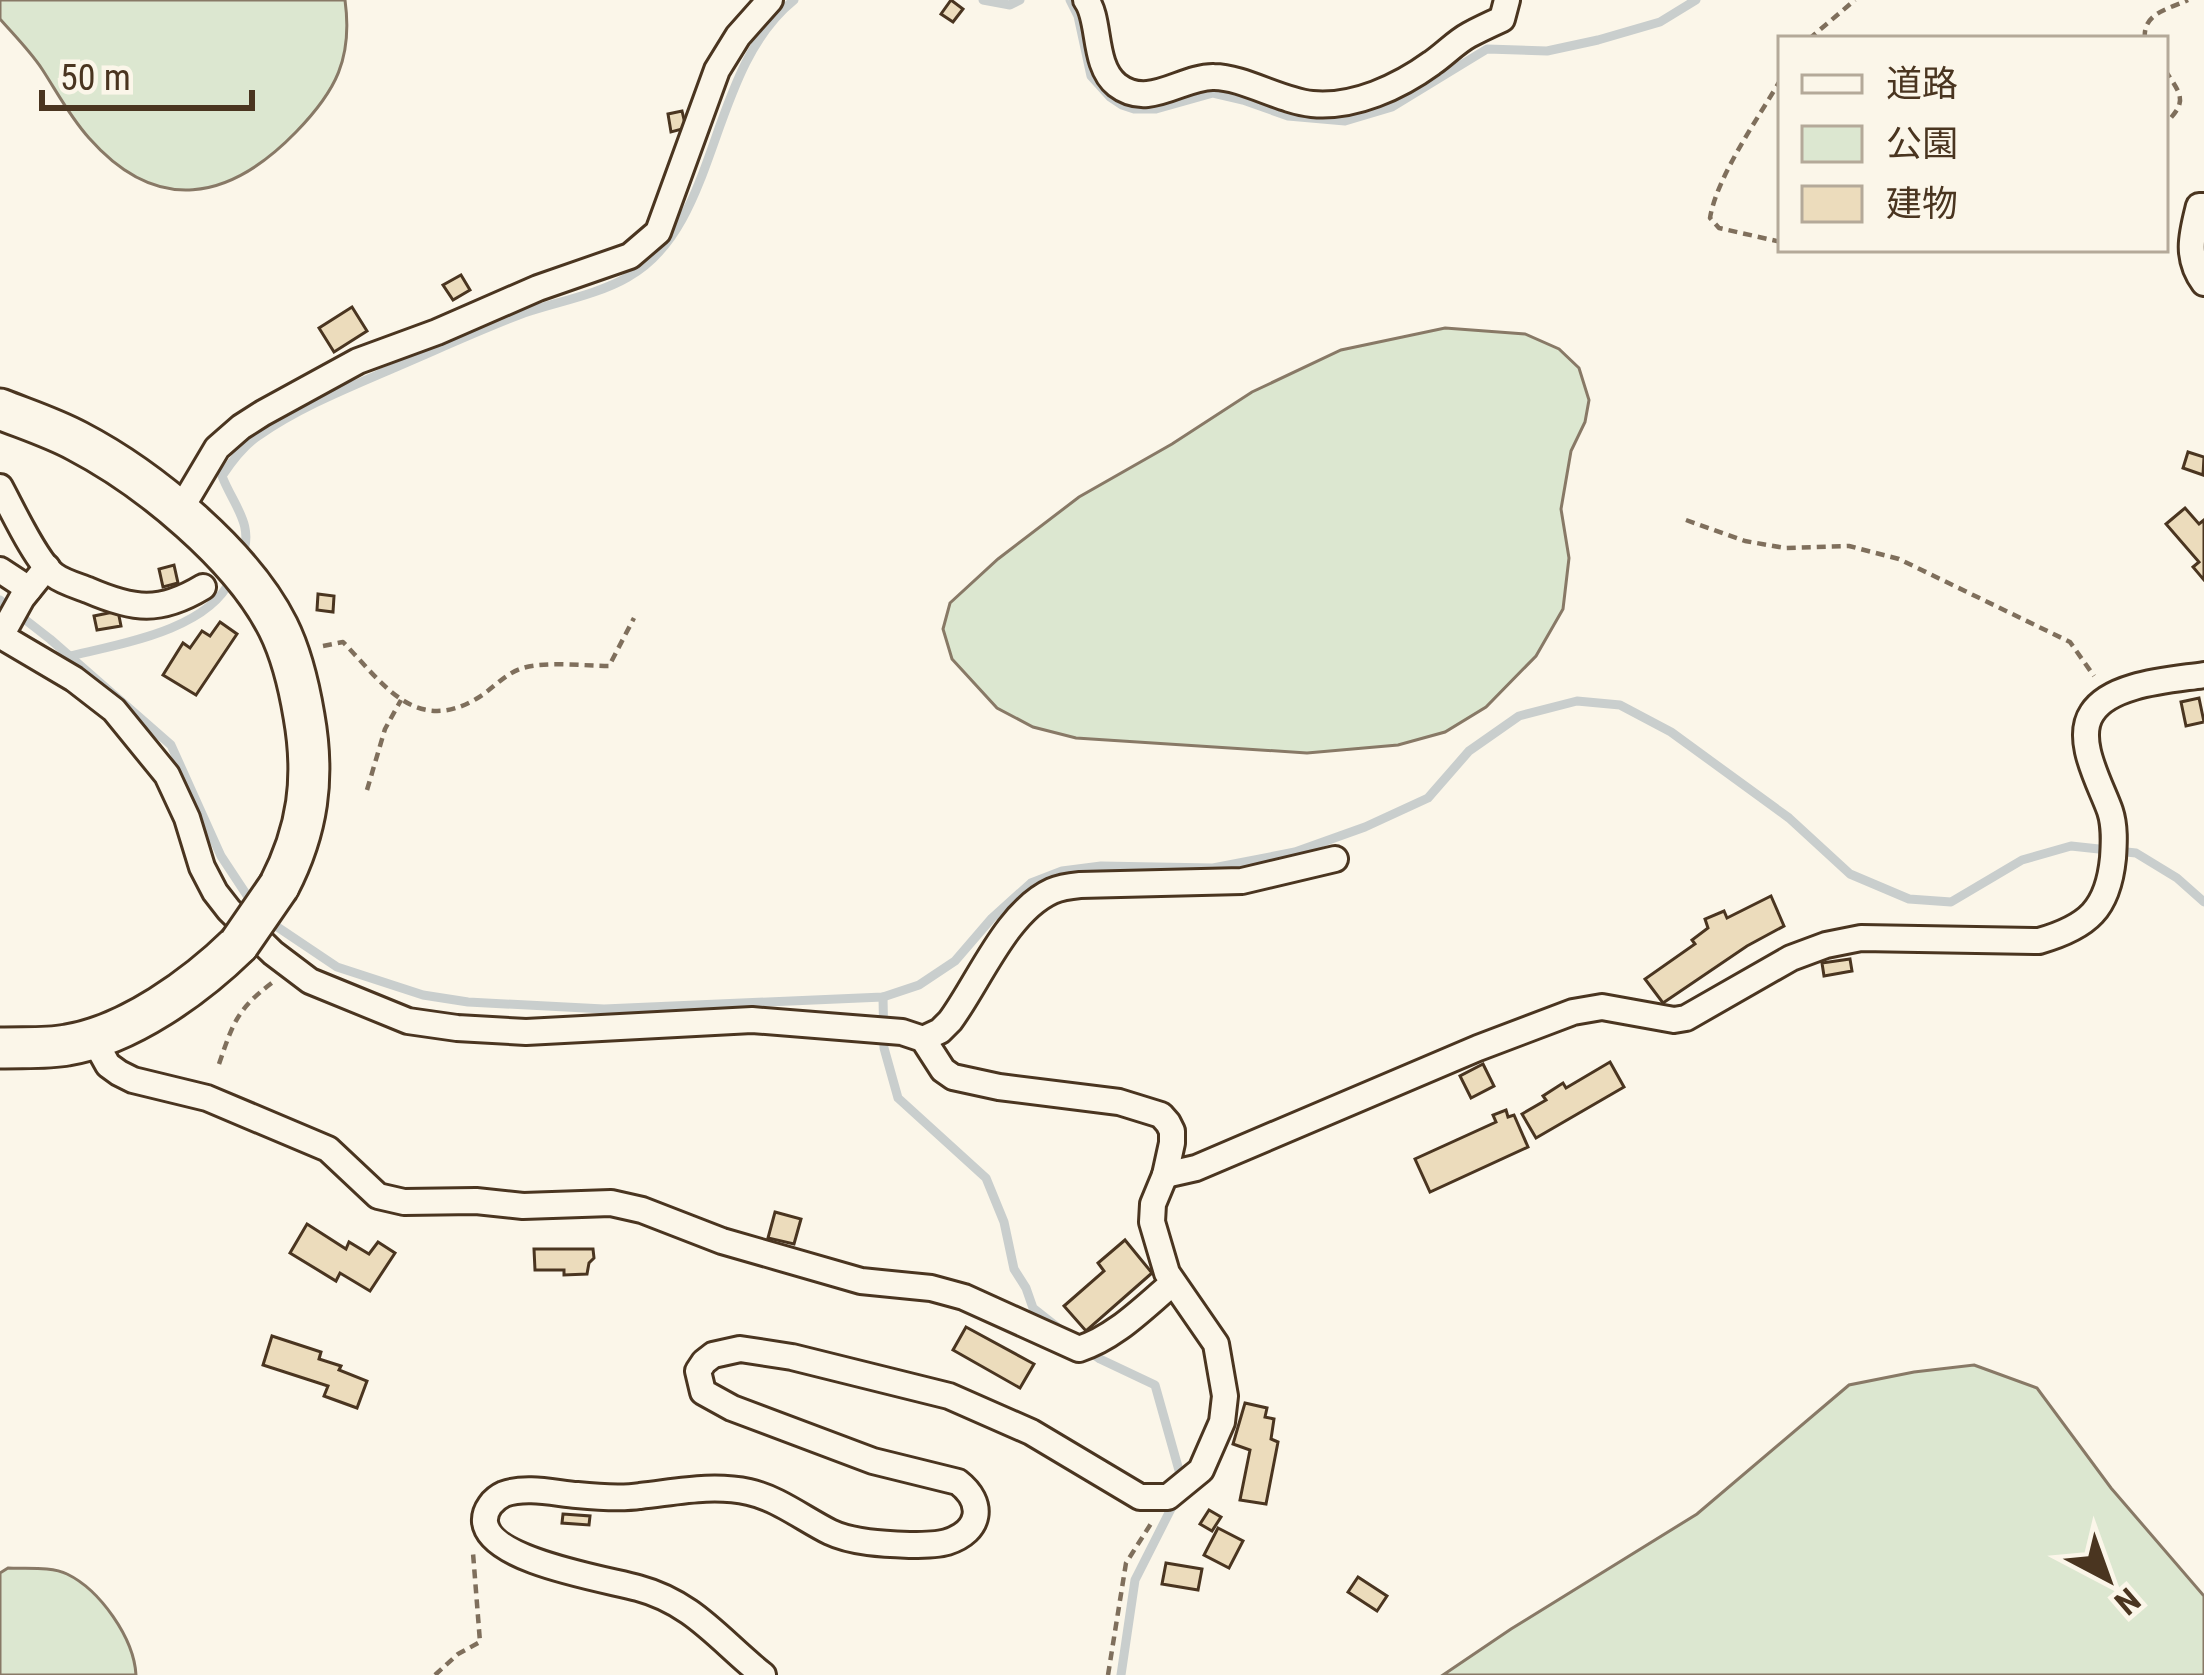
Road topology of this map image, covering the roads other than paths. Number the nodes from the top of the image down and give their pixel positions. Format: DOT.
graph roads {
  1 [pos="770,0"];
  2 [pos="1086,0"];
  3 [pos="1507,0"];
  4 [pos="2204,206"];
  5 [pos="2204,283"];
  6 [pos="0,409"];
  7 [pos="0,487"];
  8 [pos="179,512"];
  9 [pos="47,567"];
  10 [pos="0,570"];
  11 [pos="225,574"];
  12 [pos="26,593"];
  13 [pos="2204,675"];
  14 [pos="1335,860"];
  15 [pos="912,1035"];
  16 [pos="93,1038"];
  17 [pos="0,1048"];
  18 [pos="1165,1174"];
  19 [pos="1173,1283"];
  20 [pos="763,1675"];
  1 -- 8 [label="street"];
  2 -- 3 [label="street"];
  4 -- 5 [label="street"];
  6 -- 8 [label="main road"];
  7 -- 9 [label="street"];
  8 -- 11 [label="main road"];
  9 -- 11 [label="street"];
  9 -- 12 [label="street"];
  10 -- 12 [label="street"];
  11 -- 16 [label="main road, bridge"];
  12 -- 15 [label="street"];
  13 -- 18 [label="street"];
  14 -- 15 [label="street"];
  15 -- 18 [label="street"];
  16 -- 17 [label="main road"];
  16 -- 19 [label="street"];
  18 -- 19 [label="street"];
  19 -- 20 [label="street"];
}
